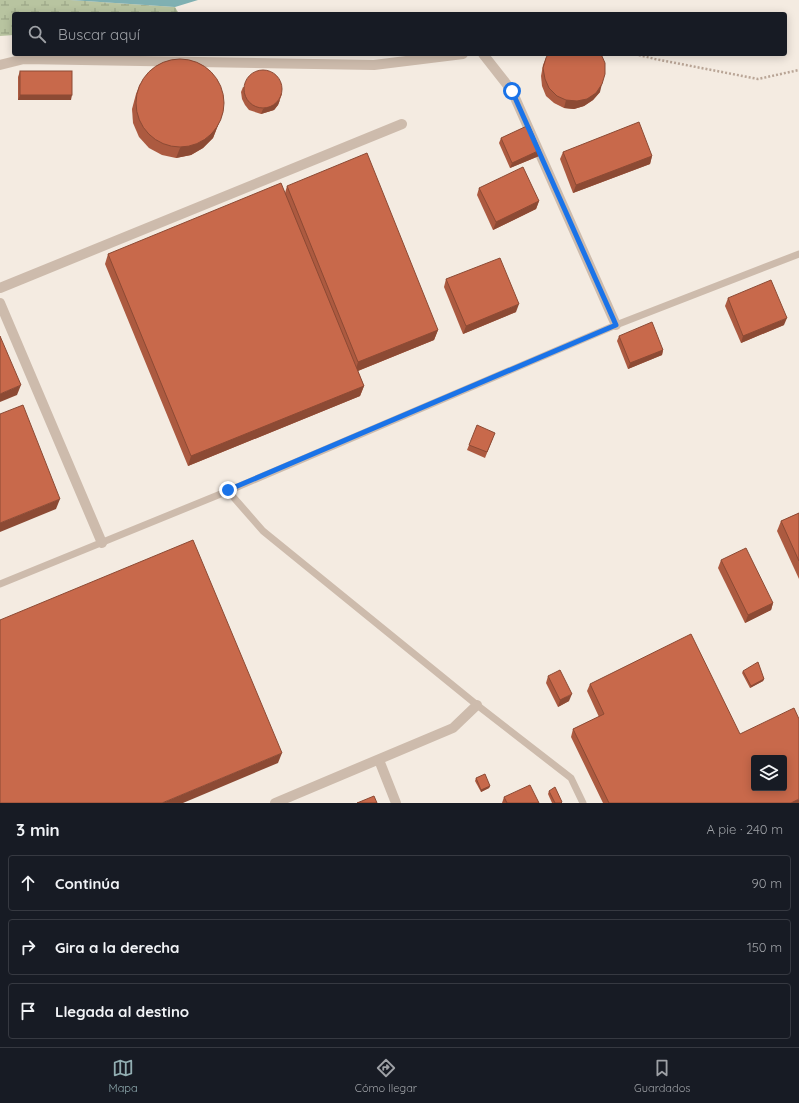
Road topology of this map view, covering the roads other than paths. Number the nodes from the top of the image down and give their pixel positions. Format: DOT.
graph roads {
  1 [pos="447,56"];
  2 [pos="485,56"];
  3 [pos="0,65"];
  4 [pos="402,124"];
  5 [pos="799,254"];
  6 [pos="0,288"];
  7 [pos="0,303"];
  8 [pos="616,325"];
  9 [pos="228,490"];
  10 [pos="102,543"];
  11 [pos="0,584"];
  12 [pos="478,705"];
  13 [pos="378,760"];
  14 [pos="275,803"];
  15 [pos="396,803"];
  16 [pos="582,803"];
  1 -- 3 [label="street"];
  2 -- 8 [label="street"];
  4 -- 6 [label="street"];
  5 -- 8 [label="lane"];
  7 -- 10 [label="street"];
  8 -- 9 [label="lane"];
  9 -- 10 [label="lane"];
  9 -- 12 [label="lane"];
  10 -- 11 [label="lane"];
  12 -- 13 [label="street"];
  12 -- 16 [label="lane"];
  13 -- 14 [label="street"];
  13 -- 15 [label="street"];
}
